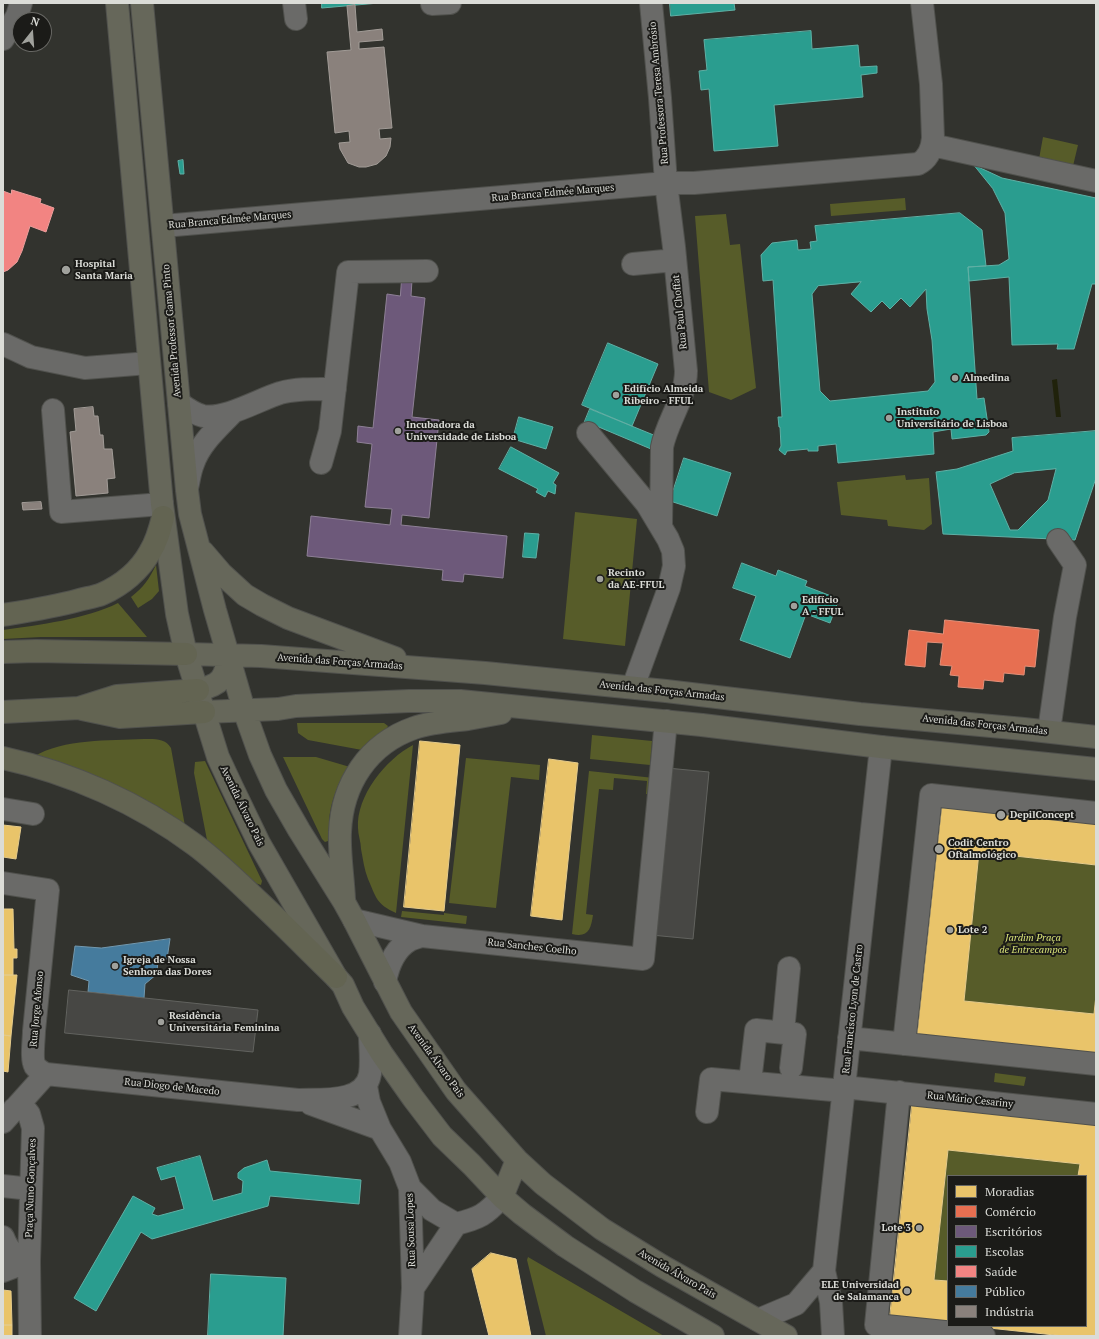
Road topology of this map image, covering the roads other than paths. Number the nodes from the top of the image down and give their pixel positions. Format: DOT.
graph roads {
  1 [pos="21,3"];
  2 [pos="117,3"];
  3 [pos="142,3"];
  4 [pos="651,3"];
  5 [pos="922,3"];
  6 [pos="3,39"];
  7 [pos="932,145"];
  8 [pos="1096,181"];
  9 [pos="666,183"];
  10 [pos="163,226"];
  11 [pos="674,254"];
  12 [pos="633,257"];
  13 [pos="427,271"];
  14 [pos="3,344"];
  15 [pos="149,363"];
  16 [pos="335,389"];
  17 [pos="179,403"];
  18 [pos="53,410"];
  19 [pos="233,412"];
  20 [pos="588,434"];
  21 [pos="321,462"];
  22 [pos="187,490"];
  23 [pos="162,510"];
  24 [pos="661,526"];
  25 [pos="1058,540"];
  26 [pos="198,547"];
  27 [pos="3,616"];
  28 [pos="3,652"];
  29 [pos="186,654"];
  30 [pos="228,655"];
  31 [pos="417,667"];
  32 [pos="633,687"];
  33 [pos="198,690"];
  34 [pos="79,708"];
  35 [pos="529,708"];
  36 [pos="244,710"];
  37 [pos="3,712"];
  38 [pos="204,712"];
  39 [pos="666,721"];
  40 [pos="1049,731"];
  41 [pos="1096,737"];
  42 [pos="882,747"];
  43 [pos="3,758"];
  44 [pos="1096,769"];
  45 [pos="3,809"];
  46 [pos="1096,813"];
  47 [pos="33,814"];
  48 [pos="3,883"];
  49 [pos="349,911"];
  50 [pos="422,936"];
  51 [pos="789,968"];
  52 [pos="336,977"];
  53 [pos="385,982"];
  54 [pos="783,1032"];
  55 [pos="370,1034"];
  56 [pos="904,1044"];
  57 [pos="1096,1064"];
  58 [pos="791,1068"];
  59 [pos="846,1068"];
  60 [pos="46,1074"];
  61 [pos="989,1078"];
  62 [pos="750,1082"];
  63 [pos="366,1086"];
  64 [pos="899,1092"];
  65 [pos="298,1100"];
  66 [pos="7,1111"];
  67 [pos="707,1112"];
  68 [pos="1096,1114"];
  69 [pos="380,1129"];
  70 [pos="518,1160"];
  71 [pos="3,1186"];
  72 [pos="410,1188"];
  73 [pos="31,1189"];
  74 [pos="502,1197"];
  75 [pos="456,1224"];
  76 [pos="3,1238"];
  77 [pos="29,1261"];
  78 [pos="3,1271"];
  79 [pos="824,1271"];
  80 [pos="413,1288"];
  81 [pos="758,1320"];
  82 [pos="30,1336"];
  83 [pos="410,1336"];
  84 [pos="713,1336"];
  85 [pos="786,1336"];
  86 [pos="833,1336"];
  87 [pos="984,1336"];
  1 -- 6 [label="street"];
  2 -- 15 [label="main road"];
  3 -- 10 [label="main road, Avenida Professor Gama Pinto"];
  4 -- 9 [label="street, Rua Professora Teresa Ambrósio"];
  5 -- 7 [label="street"];
  7 -- 8 [label="street"];
  7 -- 9 [label="street, Rua Branca Edmée Marques"];
  9 -- 10 [label="street, Rua Branca Edmée Marques"];
  9 -- 11 [label="street, Rua Paul Choffat"];
  10 -- 17 [label="main road, Avenida Professor Gama Pinto"];
  11 -- 12 [label="street"];
  11 -- 24 [label="street, Rua Paul Choffat"];
  13 -- 16 [label="street"];
  14 -- 15 [label="street"];
  15 -- 23 [label="main road"];
  16 -- 19 [label="street"];
  16 -- 21 [label="street"];
  17 -- 19 [label="street"];
  17 -- 22 [label="main road, Avenida Professor Gama Pinto"];
  18 -- 23 [label="street"];
  19 -- 22 [label="street"];
  20 -- 24 [label="street"];
  22 -- 26 [label="main road, Avenida Professor Gama Pinto"];
  23 -- 27 [label="highway"];
  23 -- 29 [label="main road"];
  24 -- 32 [label="street"];
  25 -- 40 [label="street"];
  26 -- 30 [label="main road, Avenida Professor Gama Pinto"];
  26 -- 31 [label="main road"];
  28 -- 29 [label="highway, Avenida das Forças Armadas"];
  29 -- 30 [label="main road, Avenida das Forças Armadas"];
  29 -- 33 [label="main road, Avenida Álvaro Pais"];
  30 -- 31 [label="main road, Avenida das Forças Armadas"];
  30 -- 33 [label="main road"];
  30 -- 36 [label="main road, Avenida Professor Gama Pinto"];
  31 -- 32 [label="main road, Avenida das Forças Armadas"];
  32 -- 40 [label="main road, Avenida das Forças Armadas"];
  33 -- 34 [label="highway"];
  33 -- 38 [label="main road, Avenida Álvaro Pais"];
  34 -- 37 [label="highway"];
  34 -- 38 [label="highway"];
  35 -- 36 [label="main road"];
  35 -- 39 [label="main road"];
  35 -- 49 [label="main road"];
  36 -- 38 [label="main road"];
  36 -- 49 [label="main road, Avenida Álvaro Pais"];
  38 -- 52 [label="main road, Avenida Álvaro Pais"];
  39 -- 42 [label="main road"];
  39 -- 50 [label="street, Rua Sanches Coelho"];
  40 -- 41 [label="main road, Avenida das Forças Armadas"];
  42 -- 44 [label="main road"];
  42 -- 59 [label="street, Rua Francisco Lyon de Castro"];
  43 -- 52 [label="highway"];
  45 -- 47 [label="street"];
  46 -- 56 [label="street"];
  48 -- 60 [label="street, Rua Jorge Afonso"];
  49 -- 50 [label="street, Rua Sanches Coelho"];
  49 -- 53 [label="main road, Avenida Álvaro Pais"];
  50 -- 53 [label="street"];
  51 -- 54 [label="street"];
  52 -- 55 [label="main road, Avenida Álvaro Pais"];
  53 -- 70 [label="main road, Avenida Álvaro Pais"];
  54 -- 58 [label="street"];
  54 -- 62 [label="street"];
  55 -- 63 [label="street"];
  55 -- 74 [label="main road, Avenida Álvaro Pais"];
  56 -- 57 [label="street"];
  56 -- 59 [label="street"];
  59 -- 61 [label="street, Rua Mário Cesariny"];
  59 -- 62 [label="street"];
  59 -- 64 [label="street, Rua Mário Cesariny"];
  59 -- 79 [label="street, Rua Francisco Lyon de Castro"];
  60 -- 65 [label="street, Rua Diogo de Macedo"];
  60 -- 66 [label="street"];
  62 -- 67 [label="street"];
  63 -- 65 [label="street, Rua Diogo de Macedo"];
  63 -- 69 [label="street, Rua Sousa Lopes"];
  64 -- 68 [label="street, Rua Mário Cesariny"];
  64 -- 87 [label="street"];
  65 -- 69 [label="street, Rua Diogo de Macedo"];
  66 -- 73 [label="street, Praça Nuno Gonçalves"];
  69 -- 72 [label="street, Rua Sousa Lopes"];
  70 -- 74 [label="main road"];
  70 -- 81 [label="main road, Avenida Álvaro Pais"];
  71 -- 73 [label="street"];
  72 -- 75 [label="street"];
  72 -- 80 [label="street, Rua Sousa Lopes"];
  73 -- 77 [label="street, Praça Nuno Gonçalves"];
  74 -- 75 [label="street"];
  74 -- 84 [label="main road, Avenida Álvaro Pais"];
  75 -- 80 [label="street, Rua Sousa Lopes"];
  76 -- 77 [label="street"];
  77 -- 78 [label="street"];
  77 -- 82 [label="street"];
  79 -- 81 [label="street"];
  79 -- 86 [label="street, Rua Francisco Lyon de Castro"];
  80 -- 83 [label="street, Rua Sousa Lopes"];
  81 -- 85 [label="main road, Avenida Álvaro Pais"];
}
